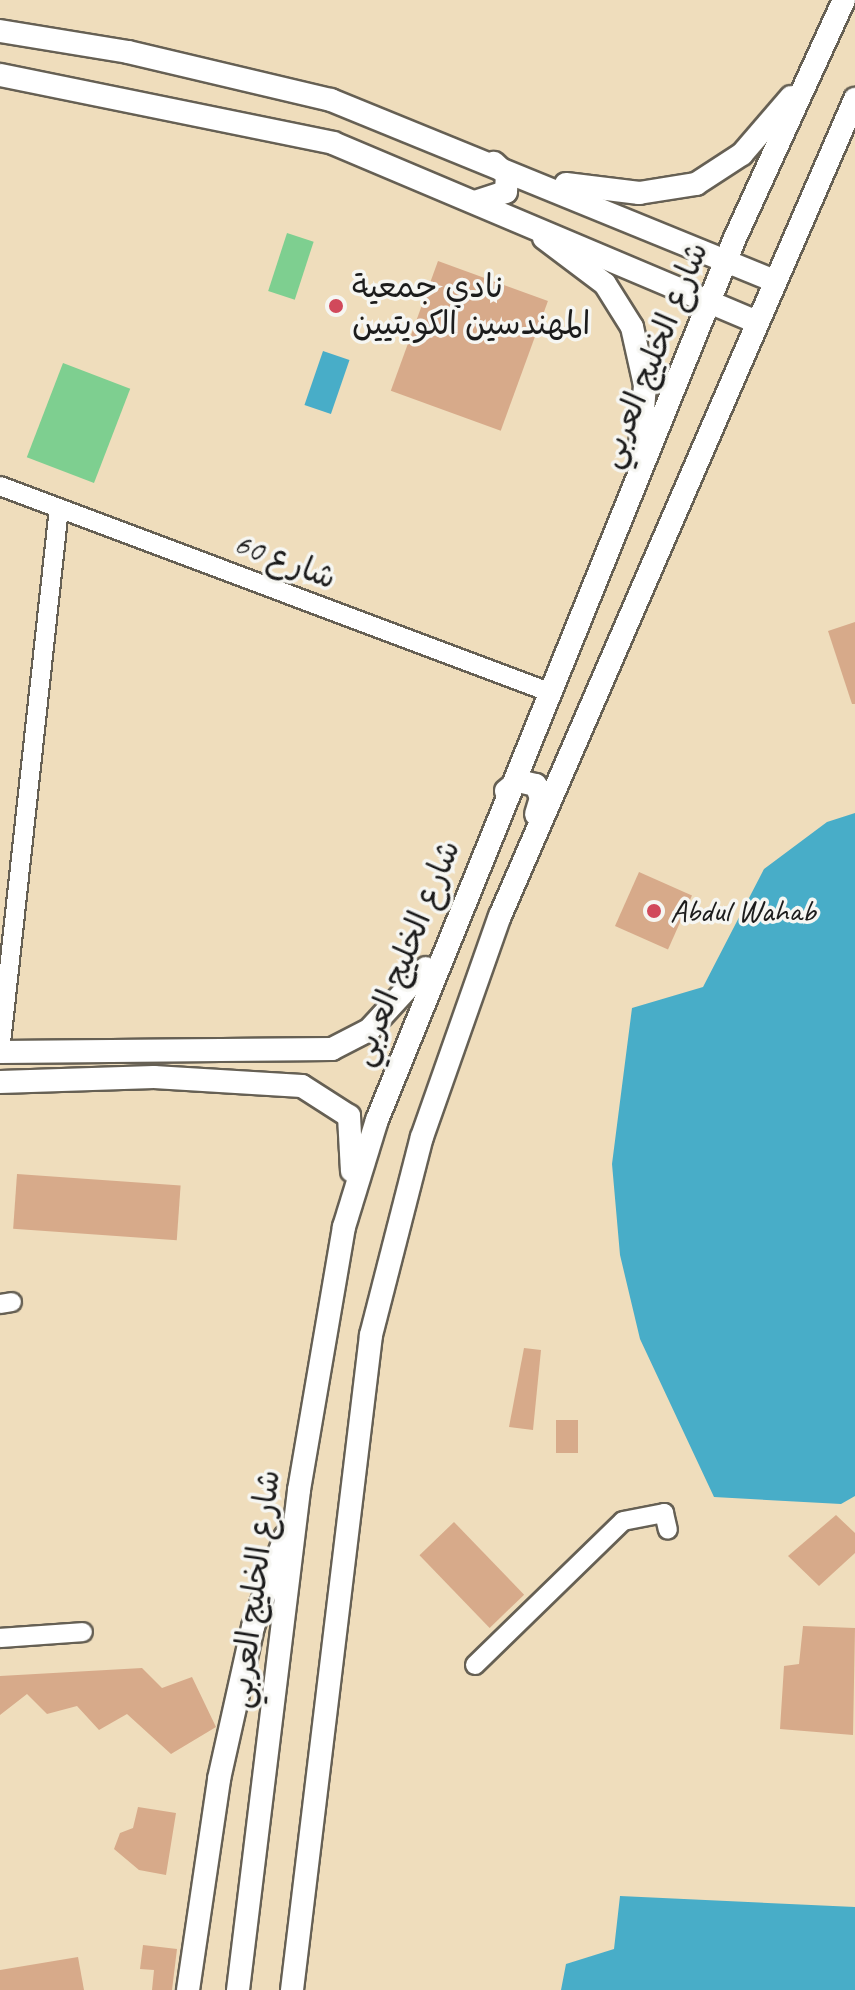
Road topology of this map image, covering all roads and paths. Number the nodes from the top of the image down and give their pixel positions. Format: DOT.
graph roads {
  1 [pos="844,0"];
  2 [pos="0,31"];
  3 [pos="825,46"];
  4 [pos="0,75"];
  5 [pos="855,99"];
  6 [pos="494,163"];
  7 [pos="519,173"];
  8 [pos="477,200"];
  9 [pos="510,214"];
  10 [pos="726,260"];
  11 [pos="775,281"];
  12 [pos="709,301"];
  13 [pos="757,322"];
  14 [pos="0,486"];
  15 [pos="636,487"];
  16 [pos="59,508"];
  17 [pos="549,692"];
  18 [pos="506,791"];
  19 [pos="500,916"];
  20 [pos="441,948"];
  21 [pos="193,1050"];
  22 [pos="0,1052"];
  23 [pos="201,1079"];
  24 [pos="0,1082"];
  25 [pos="344,1227"];
  26 [pos="296,1506"];
  27 [pos="668,1530"];
  28 [pos="83,1632"];
  29 [pos="0,1638"];
  30 [pos="475,1665"];
  31 [pos="188,1990"];
  32 [pos="238,1990"];
  33 [pos="292,1990"];
  1 -- 3 [label="main road, شارع الخليج العربي"];
  2 -- 6 [label="main road"];
  3 -- 7 [label="main road"];
  3 -- 10 [label="main road, شارع الخليج العربي"];
  4 -- 8 [label="main road"];
  5 -- 11 [label="main road"];
  6 -- 7 [label="main road"];
  6 -- 8 [label="main road"];
  7 -- 10 [label="main road"];
  8 -- 9 [label="main road"];
  9 -- 12 [label="main road"];
  9 -- 15 [label="main road"];
  10 -- 11 [label="main road"];
  10 -- 12 [label="main road, شارع الخليج العربي"];
  11 -- 13 [label="main road"];
  12 -- 13 [label="main road"];
  12 -- 15 [label="main road, شارع الخليج العربي"];
  13 -- 19 [label="main road"];
  14 -- 16 [label="street, شارع 60"];
  15 -- 17 [label="main road, شارع الخليج العربي"];
  16 -- 17 [label="street, شارع 60"];
  16 -- 22 [label="street"];
  17 -- 18 [label="main road, شارع الخليج العربي"];
  18 -- 19 [label="main road"];
  18 -- 20 [label="main road, شارع الخليج العربي"];
  19 -- 33 [label="main road"];
  20 -- 21 [label="main road"];
  20 -- 25 [label="main road, شارع الخليج العربي"];
  21 -- 22 [label="main road"];
  21 -- 23 [label="main road"];
  23 -- 24 [label="main road"];
  23 -- 25 [label="main road"];
  25 -- 26 [label="main road, شارع الخليج العربي"];
  26 -- 31 [label="main road"];
  26 -- 32 [label="main road, شارع الخليج العربي"];
  27 -- 30 [label="street"];
  28 -- 29 [label="street"];
}
